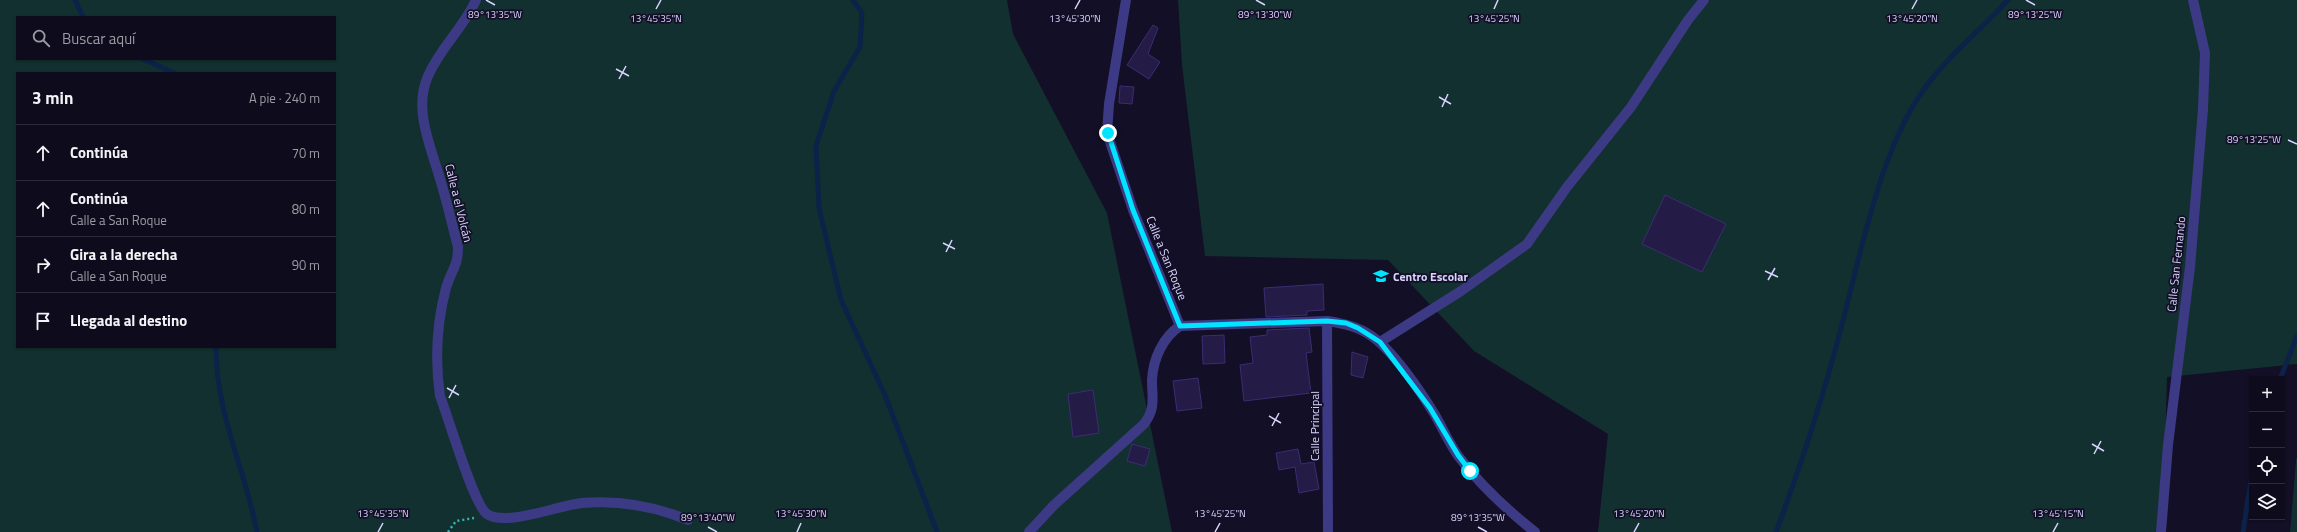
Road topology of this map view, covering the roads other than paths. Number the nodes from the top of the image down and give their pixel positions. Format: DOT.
graph roads {
  1 [pos="476,0"];
  2 [pos="1126,0"];
  3 [pos="1704,0"];
  4 [pos="2193,0"];
  5 [pos="1327,321"];
  6 [pos="1180,326"];
  7 [pos="1380,342"];
  8 [pos="688,520"];
  9 [pos="1029,532"];
  10 [pos="1328,532"];
  11 [pos="1535,532"];
  12 [pos="2161,532"];
  1 -- 8 [label="street, Calle a el Volcán"];
  2 -- 6 [label="street, Calle a San Roque"];
  3 -- 7 [label="street"];
  4 -- 12 [label="street, Calle San Fernando"];
  5 -- 6 [label="street"];
  5 -- 7 [label="street"];
  5 -- 10 [label="street, Calle Principal"];
  6 -- 9 [label="street"];
  7 -- 11 [label="street"];
}
